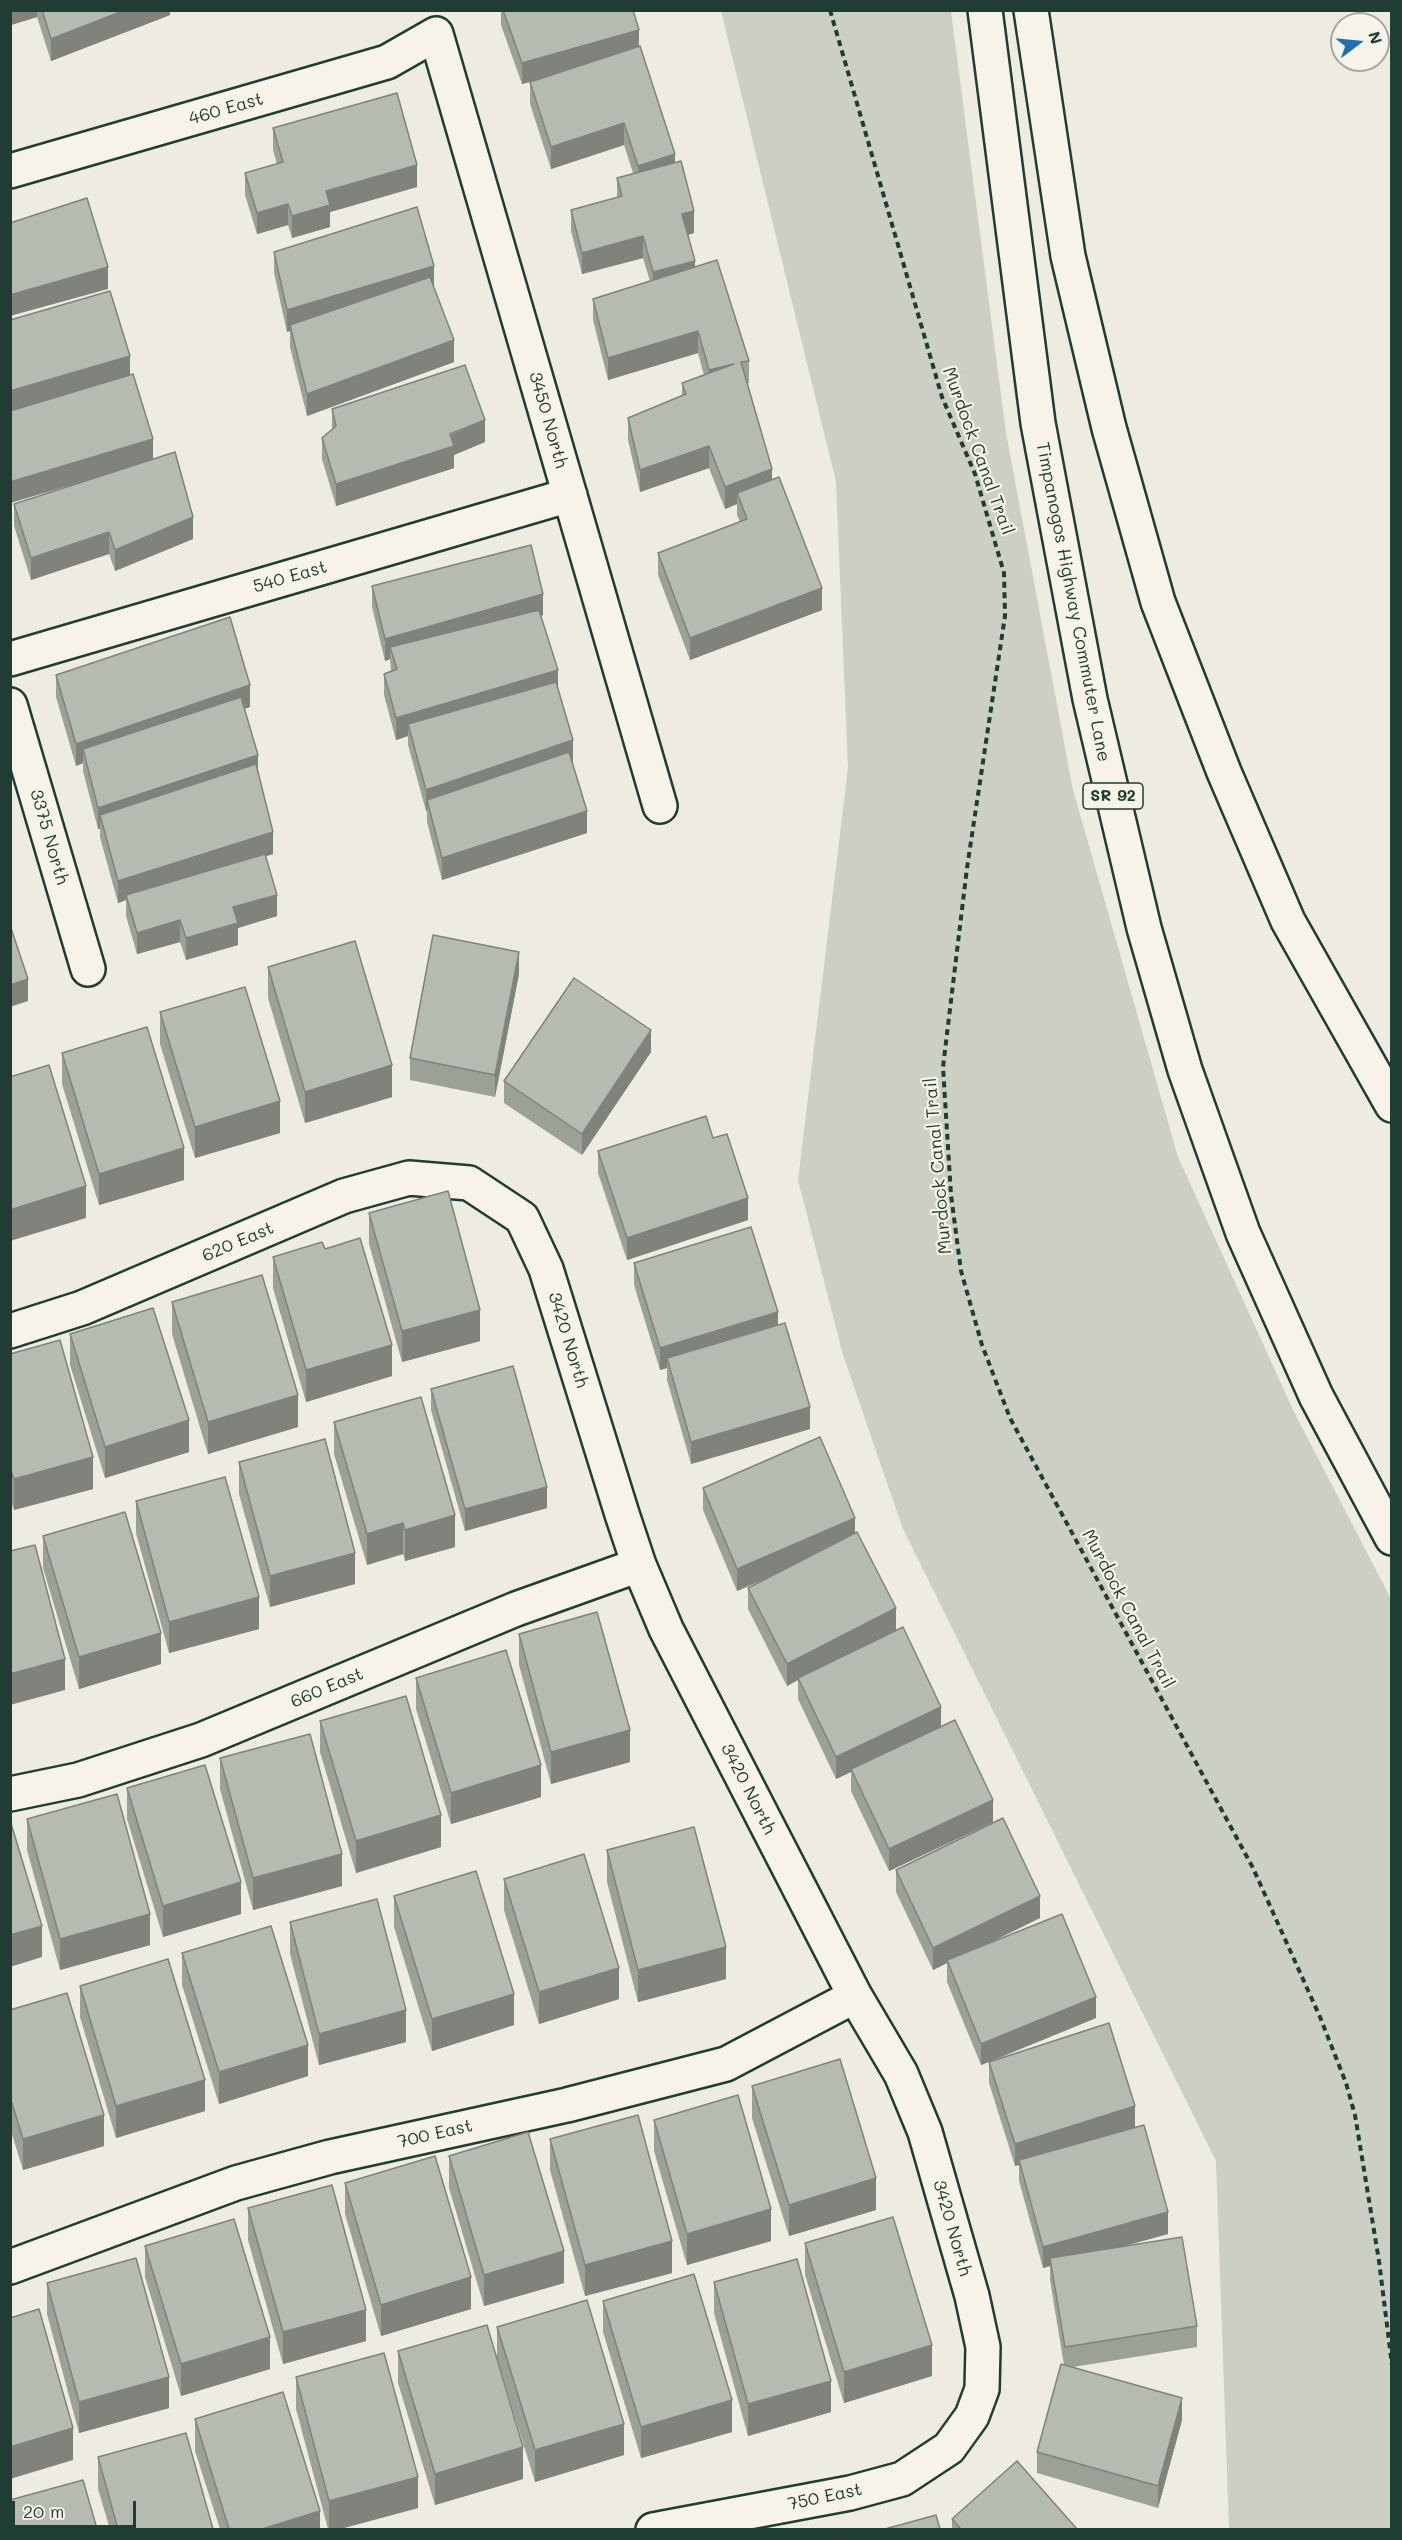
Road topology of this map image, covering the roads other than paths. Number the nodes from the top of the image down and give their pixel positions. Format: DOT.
graph roads {
  1 [pos="985,10"];
  2 [pos="1031,10"];
  3 [pos="439,22"];
  4 [pos="10,171"];
  5 [pos="570,495"];
  6 [pos="10,659"];
  7 [pos="10,705"];
  8 [pos="660,806"];
  9 [pos="88,969"];
  10 [pos="1392,1105"];
  11 [pos="469,1183"];
  12 [pos="10,1331"];
  13 [pos="1392,1538"];
  14 [pos="639,1565"];
  15 [pos="10,1794"];
  16 [pos="855,1996"];
  17 [pos="10,2267"];
  18 [pos="972,2416"];
  19 [pos="653,2529"];
  1 -- 13 [label="street, Timpanogos Highway Commuter Lane / SR 92"];
  2 -- 10 [label="street"];
  3 -- 4 [label="street, 460 East"];
  3 -- 5 [label="street, 3450 North"];
  5 -- 6 [label="street, 540 East"];
  5 -- 8 [label="street, 3450 North"];
  7 -- 9 [label="street, 3375 North"];
  11 -- 12 [label="street, 620 East"];
  11 -- 14 [label="street, 3420 North"];
  14 -- 15 [label="street, 660 East"];
  14 -- 16 [label="street, 3420 North"];
  16 -- 17 [label="street, 700 East"];
  16 -- 18 [label="street, 3420 North"];
  18 -- 19 [label="street, 750 East"];
}
